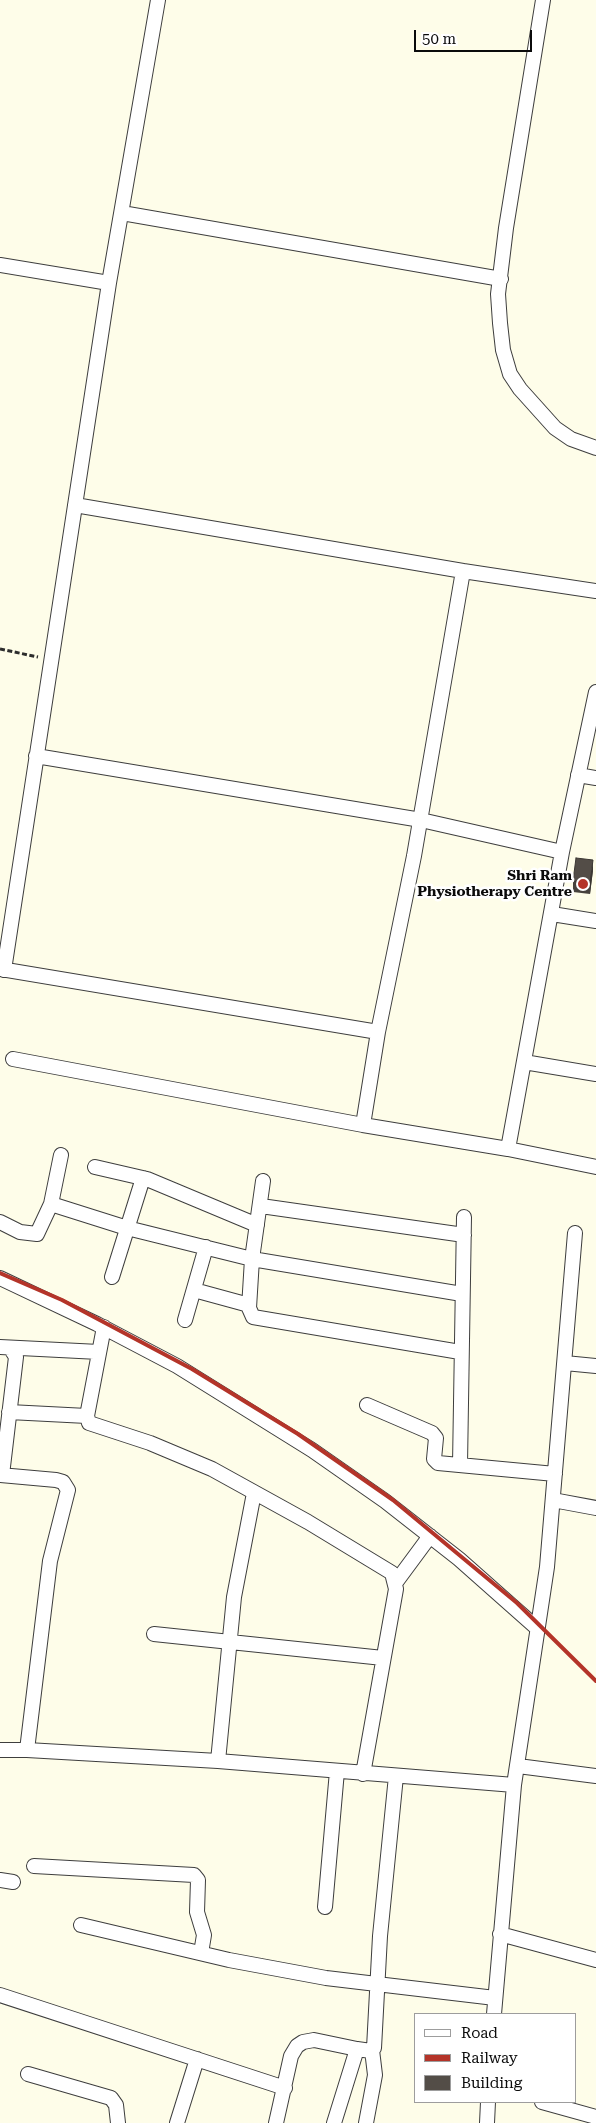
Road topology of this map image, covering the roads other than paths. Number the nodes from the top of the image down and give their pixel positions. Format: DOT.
graph roads {
  1 [pos="158,0"];
  2 [pos="543,0"];
  3 [pos="122,213"];
  4 [pos="0,265"];
  5 [pos="500,279"];
  6 [pos="109,283"];
  7 [pos="596,448"];
  8 [pos="75,506"];
  9 [pos="463,571"];
  10 [pos="596,591"];
  11 [pos="596,699"];
  12 [pos="36,756"];
  13 [pos="578,775"];
  14 [pos="596,778"];
  15 [pos="421,820"];
  16 [pos="562,852"];
  17 [pos="552,914"];
  18 [pos="596,921"];
  19 [pos="2,970"];
  20 [pos="378,1032"];
  21 [pos="13,1059"];
  22 [pos="524,1062"];
  23 [pos="596,1074"];
  24 [pos="363,1125"];
  25 [pos="508,1149"];
  26 [pos="61,1155"];
  27 [pos="95,1167"];
  28 [pos="596,1167"];
  29 [pos="143,1178"];
  30 [pos="263,1181"];
  31 [pos="51,1204"];
  32 [pos="261,1206"];
  33 [pos="464,1217"];
  34 [pos="0,1222"];
  35 [pos="257,1225"];
  36 [pos="128,1228"];
  37 [pos="575,1233"];
  38 [pos="464,1235"];
  39 [pos="206,1247"];
  40 [pos="252,1259"];
  41 [pos="112,1277"];
  42 [pos="0,1278"];
  43 [pos="194,1290"];
  44 [pos="462,1294"];
  45 [pos="249,1305"];
  46 [pos="185,1320"];
  47 [pos="104,1328"];
  48 [pos="6,1348"];
  49 [pos="99,1352"];
  50 [pos="460,1352"];
  51 [pos="565,1363"];
  52 [pos="596,1366"];
  53 [pos="367,1405"];
  54 [pos="9,1412"];
  55 [pos="87,1416"];
  56 [pos="460,1465"];
  57 [pos="555,1474"];
  58 [pos="1,1475"];
  59 [pos="254,1493"];
  60 [pos="553,1500"];
  61 [pos="596,1508"];
  62 [pos="430,1536"];
  63 [pos="396,1582"];
  64 [pos="538,1629"];
  65 [pos="154,1634"];
  66 [pos="228,1642"];
  67 [pos="383,1658"];
  68 [pos="0,1750"];
  69 [pos="27,1750"];
  70 [pos="218,1761"];
  71 [pos="518,1766"];
  72 [pos="337,1771"];
  73 [pos="363,1774"];
  74 [pos="396,1776"];
  75 [pos="596,1776"];
  76 [pos="514,1785"];
  77 [pos="34,1866"];
  78 [pos="325,1907"];
  79 [pos="81,1925"];
  80 [pos="500,1934"];
  81 [pos="201,1953"];
  82 [pos="596,1960"];
  83 [pos="377,1985"];
  84 [pos="0,1995"];
  85 [pos="495,1998"];
  86 [pos="494,2013"];
  87 [pos="357,2049"];
  88 [pos="372,2050"];
  89 [pos="197,2059"];
  90 [pos="28,2074"];
  91 [pos="285,2088"];
  92 [pos="488,2103"];
  93 [pos="546,2103"];
  94 [pos="596,2117"];
  95 [pos="118,2123"];
  96 [pos="177,2123"];
  97 [pos="276,2123"];
  98 [pos="334,2123"];
  99 [pos="366,2123"];
  100 [pos="487,2123"];
  1 -- 3 [label="street"];
  2 -- 5 [label="street"];
  3 -- 5 [label="street"];
  3 -- 6 [label="street"];
  4 -- 6 [label="street"];
  5 -- 7 [label="street"];
  6 -- 8 [label="street"];
  8 -- 9 [label="street"];
  8 -- 12 [label="street"];
  9 -- 10 [label="street"];
  9 -- 15 [label="street"];
  11 -- 13 [label="street"];
  12 -- 15 [label="street"];
  12 -- 19 [label="street"];
  13 -- 14 [label="street"];
  13 -- 16 [label="street"];
  15 -- 16 [label="street"];
  15 -- 20 [label="street"];
  16 -- 17 [label="street"];
  17 -- 18 [label="street"];
  17 -- 22 [label="street"];
  19 -- 20 [label="street"];
  20 -- 24 [label="street"];
  21 -- 24 [label="street"];
  22 -- 23 [label="street"];
  22 -- 25 [label="street"];
  24 -- 25 [label="street"];
  25 -- 28 [label="street"];
  26 -- 31 [label="street"];
  27 -- 29 [label="street"];
  29 -- 35 [label="street"];
  29 -- 36 [label="street"];
  30 -- 32 [label="street"];
  31 -- 34 [label="street"];
  31 -- 36 [label="street"];
  32 -- 35 [label="street"];
  32 -- 38 [label="street"];
  33 -- 38 [label="street"];
  35 -- 40 [label="street"];
  36 -- 39 [label="street"];
  36 -- 41 [label="street"];
  37 -- 51 [label="street"];
  38 -- 44 [label="street"];
  39 -- 40 [label="street"];
  39 -- 43 [label="street"];
  40 -- 44 [label="street"];
  40 -- 45 [label="street"];
  42 -- 47 [label="street"];
  43 -- 45 [label="street"];
  43 -- 46 [label="street"];
  44 -- 50 [label="street"];
  45 -- 50 [label="street"];
  47 -- 49 [label="street"];
  47 -- 62 [label="street"];
  48 -- 49 [label="street"];
  48 -- 54 [label="street"];
  49 -- 55 [label="street"];
  50 -- 56 [label="street"];
  51 -- 52 [label="street"];
  51 -- 57 [label="street"];
  53 -- 56 [label="street"];
  54 -- 55 [label="street"];
  54 -- 58 [label="street"];
  55 -- 59 [label="street"];
  56 -- 57 [label="street"];
  57 -- 60 [label="street"];
  58 -- 69 [label="street"];
  59 -- 63 [label="street"];
  59 -- 66 [label="street"];
  60 -- 61 [label="street"];
  60 -- 64 [label="street"];
  62 -- 63 [label="street"];
  62 -- 64 [label="street"];
  63 -- 67 [label="street"];
  64 -- 71 [label="street"];
  65 -- 66 [label="street"];
  66 -- 67 [label="street"];
  66 -- 70 [label="street"];
  67 -- 73 [label="street"];
  68 -- 69 [label="street"];
  69 -- 70 [label="street"];
  70 -- 72 [label="street"];
  71 -- 75 [label="street"];
  71 -- 76 [label="street"];
  72 -- 73 [label="street"];
  72 -- 78 [label="street"];
  73 -- 74 [label="street"];
  74 -- 76 [label="street"];
  74 -- 83 [label="street"];
  76 -- 80 [label="street"];
  77 -- 81 [label="street"];
  79 -- 81 [label="street"];
  80 -- 82 [label="street"];
  80 -- 85 [label="street"];
  81 -- 83 [label="street"];
  83 -- 85 [label="street"];
  83 -- 88 [label="street"];
  84 -- 89 [label="street"];
  85 -- 86 [label="street"];
  87 -- 88 [label="street"];
  87 -- 91 [label="street"];
  87 -- 98 [label="street"];
  88 -- 99 [label="street"];
  89 -- 91 [label="street"];
  89 -- 96 [label="street"];
  90 -- 95 [label="street"];
  91 -- 97 [label="street"];
  92 -- 100 [label="street"];
  93 -- 94 [label="street"];
}
